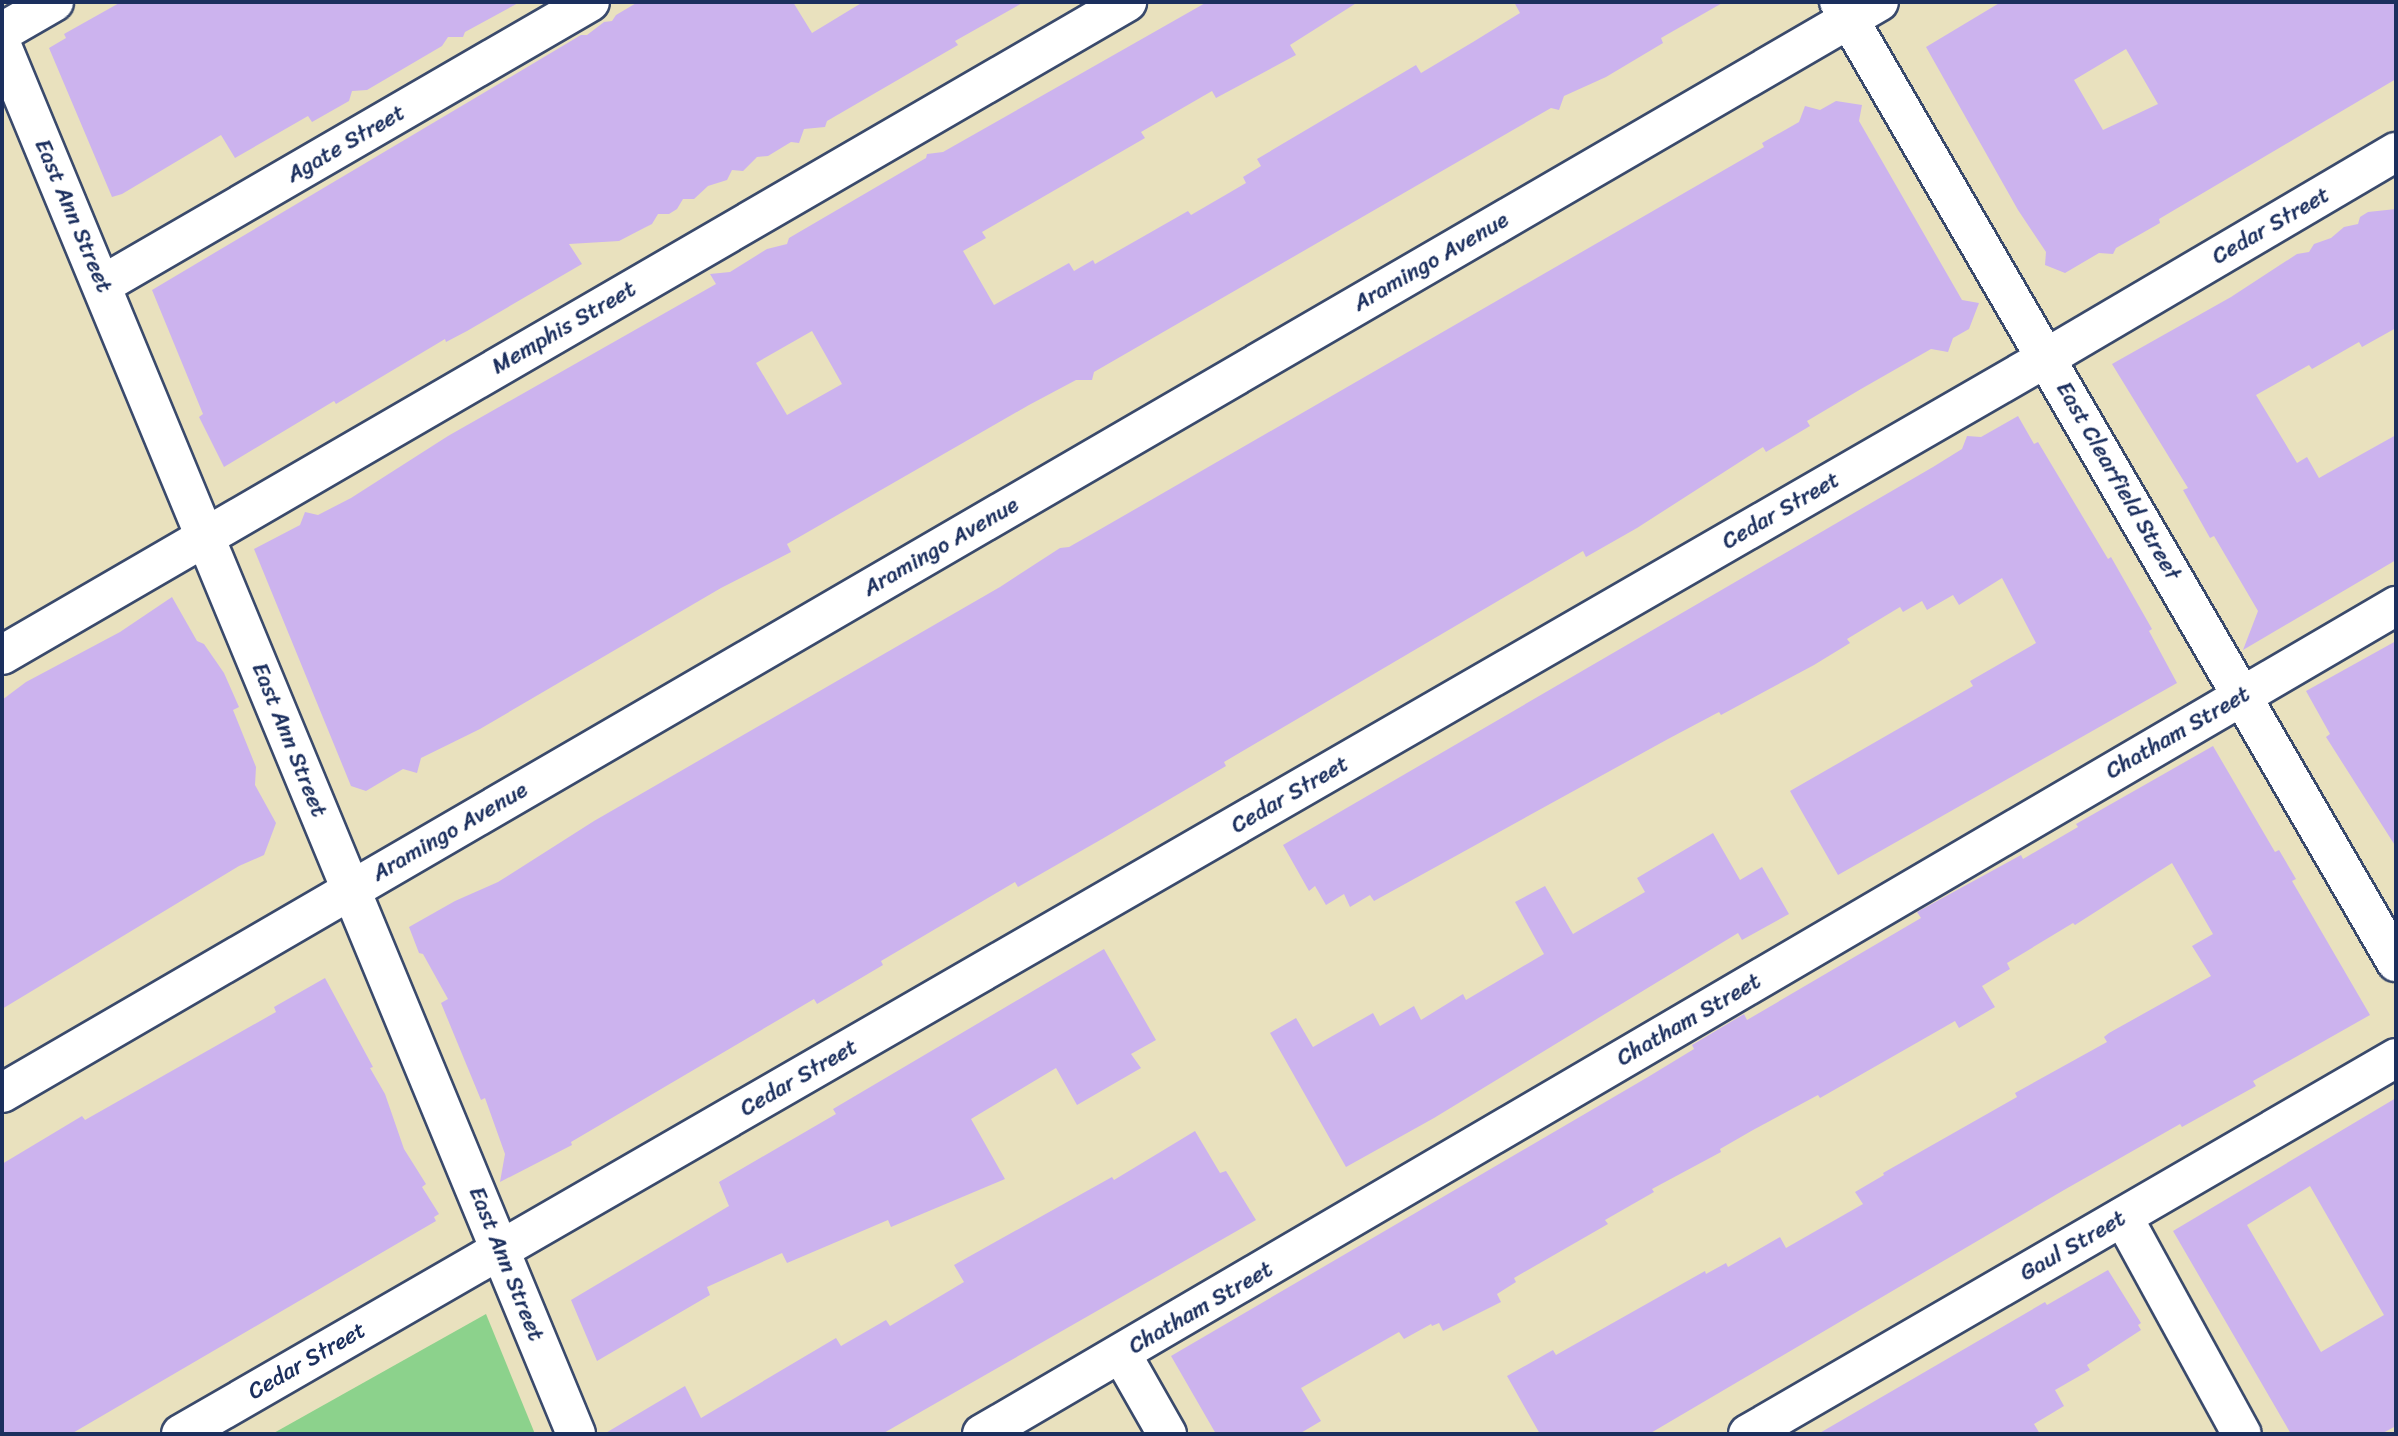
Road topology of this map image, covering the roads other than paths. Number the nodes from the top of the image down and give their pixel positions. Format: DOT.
graph roads {
  1 [pos="54,2"];
  2 [pos="590,2"];
  3 [pos="1127,2"];
  4 [pos="1856,8"];
  5 [pos="2,32"];
  6 [pos="2,46"];
  7 [pos="2396,152"];
  8 [pos="102,285"];
  9 [pos="2046,358"];
  10 [pos="205,537"];
  11 [pos="2396,606"];
  12 [pos="2,655"];
  13 [pos="2243,695"];
  14 [pos="350,890"];
  15 [pos="2396,962"];
  16 [pos="2396,1058"];
  17 [pos="2,1093"];
  18 [pos="2123,1217"];
  19 [pos="500,1250"];
  20 [pos="1122,1354"];
  21 [pos="181,1434"];
  22 [pos="576,1434"];
  23 [pos="982,1434"];
  24 [pos="1167,1434"];
  25 [pos="1748,1434"];
  26 [pos="2242,1434"];
  1 -- 5 [label="street"];
  2 -- 8 [label="street, Agate Street"];
  3 -- 10 [label="street, Memphis Street"];
  4 -- 9 [label="street, East Clearfield Street"];
  4 -- 14 [label="street, Aramingo Avenue"];
  6 -- 8 [label="street, East Ann Street"];
  7 -- 9 [label="street, Cedar Street"];
  8 -- 10 [label="street, East Ann Street"];
  9 -- 13 [label="street, East Clearfield Street"];
  9 -- 19 [label="street, Cedar Street"];
  10 -- 12 [label="street, Memphis Street"];
  10 -- 14 [label="street, East Ann Street"];
  11 -- 13 [label="street, Chatham Street"];
  13 -- 15 [label="street, East Clearfield Street"];
  13 -- 20 [label="street, Chatham Street"];
  14 -- 17 [label="street, Aramingo Avenue"];
  14 -- 19 [label="street, East Ann Street"];
  16 -- 18 [label="street, Gaul Street"];
  18 -- 25 [label="street, Gaul Street"];
  18 -- 26 [label="street"];
  19 -- 21 [label="street, Cedar Street"];
  19 -- 22 [label="street, East Ann Street"];
  20 -- 23 [label="street, Chatham Street"];
  20 -- 24 [label="street"];
}
